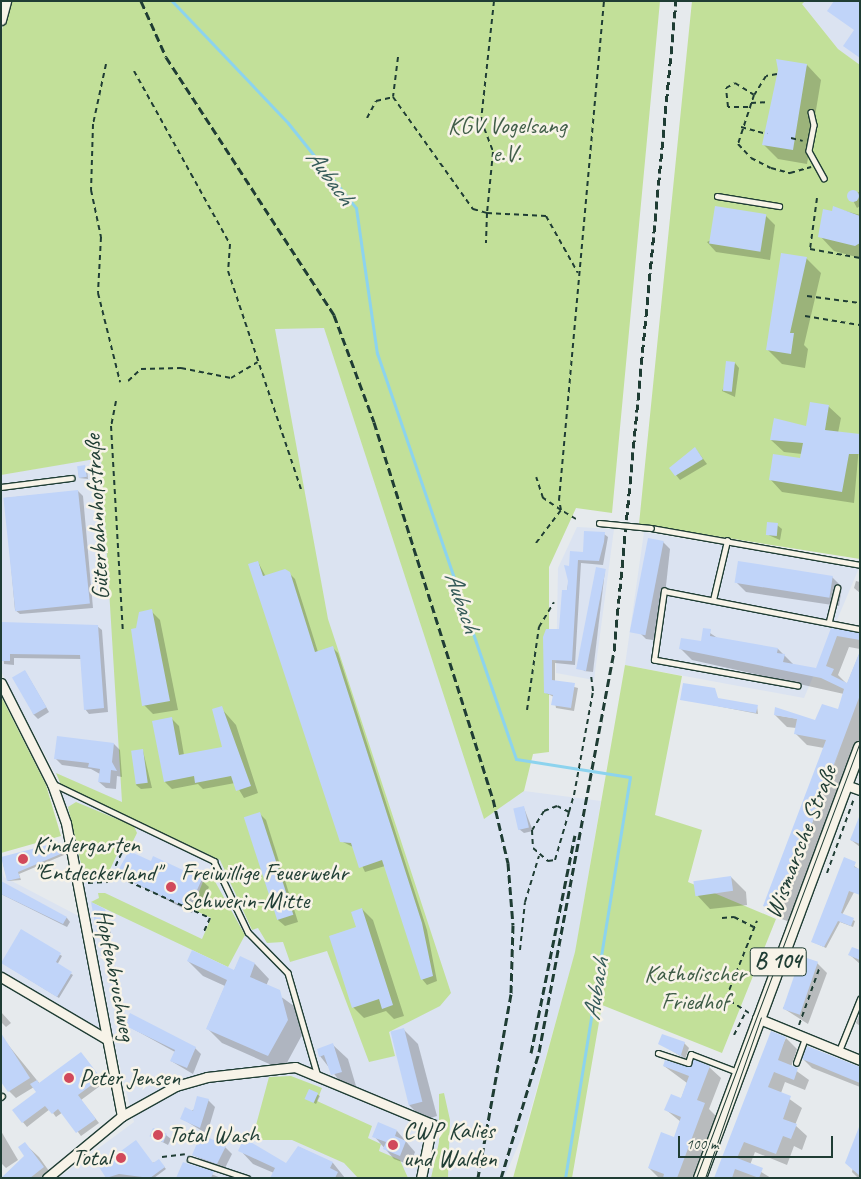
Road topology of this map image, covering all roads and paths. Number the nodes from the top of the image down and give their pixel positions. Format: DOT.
graph roads {
  1 [pos="6,1"];
  2 [pos="494,1"];
  3 [pos="604,1"];
  4 [pos="1,20"];
  5 [pos="398,57"];
  6 [pos="106,64"];
  7 [pos="134,71"];
  8 [pos="777,74"];
  9 [pos="754,95"];
  10 [pos="393,97"];
  11 [pos="768,102"];
  12 [pos="750,105"];
  13 [pos="811,112"];
  14 [pos="367,118"];
  15 [pos="741,127"];
  16 [pos="767,134"];
  17 [pos="791,138"];
  18 [pos="811,142"];
  19 [pos="815,165"];
  20 [pos="824,178"];
  21 [pos="717,196"];
  22 [pos="817,198"];
  23 [pos="779,206"];
  24 [pos="487,213"];
  25 [pos="486,243"];
  26 [pos="860,258"];
  27 [pos="579,275"];
  28 [pos="807,296"];
  29 [pos="860,303"];
  30 [pos="805,316"];
  31 [pos="859,325"];
  32 [pos="258,362"];
  33 [pos="128,381"];
  34 [pos="120,382"];
  35 [pos="116,400"];
  36 [pos="536,477"];
  37 [pos="71,478"];
  38 [pos="1,487"];
  39 [pos="301,489"];
  40 [pos="561,510"];
  41 [pos="576,519"];
  42 [pos="599,523"];
  43 [pos="727,541"];
  44 [pos="536,543"];
  45 [pos="860,565"];
  46 [pos="837,588"];
  47 [pos="713,600"];
  48 [pos="554,602"];
  49 [pos="829,621"];
  50 [pos="860,629"];
  51 [pos="123,632"];
  52 [pos="591,676"];
  53 [pos="1,683"];
  54 [pos="798,686"];
  55 [pos="527,710"];
  56 [pos="860,748"];
  57 [pos="52,784"];
  58 [pos="846,785"];
  59 [pos="860,790"];
  60 [pos="569,812"];
  61 [pos="130,849"];
  62 [pos="539,856"];
  63 [pos="112,874"];
  64 [pos="83,884"];
  65 [pos="195,898"];
  66 [pos="188,899"];
  67 [pos="186,909"];
  68 [pos="190,909"];
  69 [pos="722,918"];
  70 [pos="757,921"];
  71 [pos="754,926"];
  72 [pos="202,934"];
  73 [pos="520,950"];
  74 [pos="819,969"];
  75 [pos="1,977"];
  76 [pos="860,999"];
  77 [pos="746,1010"];
  78 [pos="757,1018"];
  79 [pos="795,1034"];
  80 [pos="734,1035"];
  81 [pos="805,1038"];
  82 [pos="108,1040"];
  83 [pos="839,1051"];
  84 [pos="658,1053"];
  85 [pos="860,1060"];
  86 [pos="796,1063"];
  87 [pos="739,1072"];
  88 [pos="318,1076"];
  89 [pos="122,1116"];
  90 [pos="162,1157"];
  91 [pos="190,1159"];
  92 [pos="46,1176"];
  93 [pos="247,1178"];
  94 [pos="421,1178"];
  95 [pos="700,1178"];
  1 -- 4 [label="street"];
  2 -- 24 [label="path"];
  3 -- 27 [label="path"];
  5 -- 10 [label="path"];
  6 -- 34 [label="path"];
  7 -- 32 [label="path"];
  8 -- 9 [label="path"];
  9 -- 12 [label="path"];
  9 -- 12 [label="path"];
  10 -- 14 [label="path"];
  10 -- 24 [label="path"];
  11 -- 12 [label="path"];
  12 -- 15 [label="path"];
  13 -- 18 [label="lane"];
  15 -- 16 [label="path"];
  15 -- 19 [label="path"];
  17 -- 18 [label="path"];
  18 -- 19 [label="lane"];
  19 -- 20 [label="lane"];
  21 -- 23 [label="lane"];
  22 -- 26 [label="path"];
  24 -- 25 [label="path"];
  24 -- 27 [label="path"];
  27 -- 40 [label="path"];
  28 -- 29 [label="path"];
  30 -- 31 [label="path"];
  32 -- 33 [label="path"];
  32 -- 39 [label="path"];
  35 -- 51 [label="path, Güterbahnhofstraße"];
  36 -- 40 [label="path"];
  37 -- 38 [label="lane"];
  40 -- 41 [label="path"];
  40 -- 44 [label="path"];
  42 -- 43 [label="lane, bridge"];
  43 -- 45 [label="lane"];
  43 -- 47 [label="lane"];
  46 -- 49 [label="lane"];
  47 -- 49 [label="lane"];
  47 -- 54 [label="lane"];
  48 -- 55 [label="path"];
  49 -- 50 [label="lane"];
  52 -- 60 [label="path"];
  53 -- 57 [label="street, Hopfenbruchweg"];
  56 -- 58 [label="main road, Wismarsche Straße / B 104"];
  57 -- 82 [label="street, Hopfenbruchweg"];
  57 -- 88 [label="lane"];
  58 -- 59 [label="street"];
  58 -- 78 [label="main road, Wismarsche Straße / B 104"];
  60 -- 62 [label="path"];
  60 -- 62 [label="path"];
  61 -- 63 [label="path"];
  62 -- 73 [label="path"];
  63 -- 64 [label="path"];
  63 -- 67 [label="path"];
  65 -- 68 [label="path"];
  66 -- 67 [label="path"];
  67 -- 68 [label="path"];
  68 -- 72 [label="path"];
  69 -- 71 [label="path"];
  70 -- 71 [label="path"];
  71 -- 77 [label="path"];
  74 -- 79 [label="path"];
  75 -- 82 [label="street"];
  76 -- 83 [label="lane"];
  77 -- 78 [label="path"];
  77 -- 80 [label="path"];
  78 -- 79 [label="street"];
  78 -- 87 [label="main road, Wismarsche Straße / B 104"];
  79 -- 81 [label="street"];
  81 -- 83 [label="street"];
  81 -- 86 [label="lane"];
  82 -- 89 [label="street, Hopfenbruchweg"];
  83 -- 85 [label="street"];
  84 -- 87 [label="lane"];
  87 -- 95 [label="main road, Wismarsche Straße / B 104"];
  88 -- 89 [label="street"];
  88 -- 94 [label="street"];
  89 -- 92 [label="street"];
  90 -- 91 [label="path"];
  91 -- 93 [label="lane"];
}
